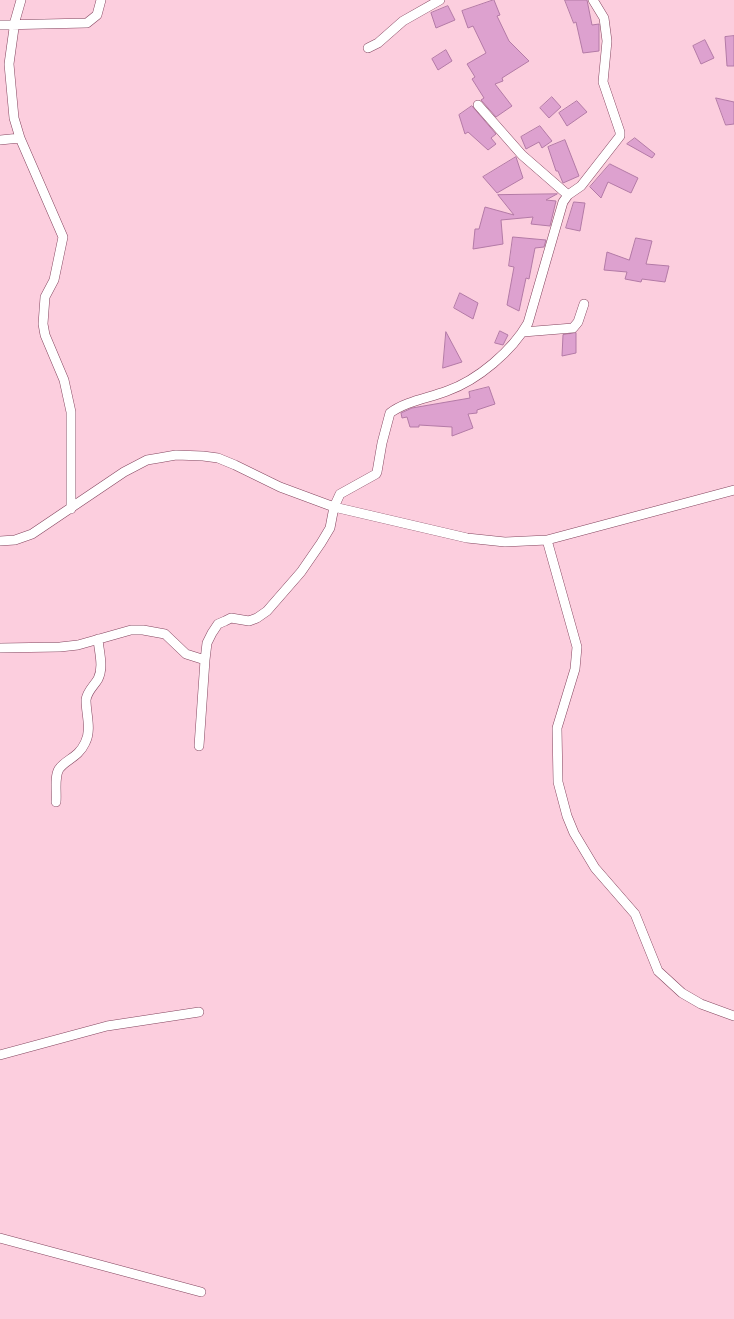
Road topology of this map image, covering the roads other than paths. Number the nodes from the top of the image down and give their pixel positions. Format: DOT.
graph roads {
  1 [pos="21,0"];
  2 [pos="101,0"];
  3 [pos="440,0"];
  4 [pos="593,0"];
  5 [pos="15,24"];
  6 [pos="0,25"];
  7 [pos="368,48"];
  8 [pos="478,105"];
  9 [pos="20,138"];
  10 [pos="0,140"];
  11 [pos="568,195"];
  12 [pos="584,304"];
  13 [pos="523,332"];
  14 [pos="734,490"];
  15 [pos="334,507"];
  16 [pos="71,509"];
  17 [pos="547,540"];
  18 [pos="0,541"];
  19 [pos="98,639"];
  20 [pos="0,648"];
  21 [pos="205,660"];
  22 [pos="199,746"];
  23 [pos="56,802"];
  24 [pos="198,1012"];
  25 [pos="734,1016"];
  26 [pos="0,1055"];
  27 [pos="0,1238"];
  28 [pos="201,1292"];
  1 -- 5 [label="street"];
  2 -- 5 [label="street"];
  3 -- 7 [label="street"];
  4 -- 11 [label="street"];
  5 -- 6 [label="street"];
  5 -- 9 [label="street"];
  8 -- 11 [label="street"];
  9 -- 10 [label="street"];
  9 -- 16 [label="street"];
  11 -- 13 [label="street"];
  12 -- 13 [label="street"];
  13 -- 15 [label="street"];
  14 -- 17 [label="street"];
  15 -- 16 [label="street"];
  15 -- 17 [label="street"];
  15 -- 21 [label="street"];
  16 -- 18 [label="street"];
  17 -- 25 [label="street"];
  19 -- 20 [label="street"];
  19 -- 21 [label="street"];
  19 -- 23 [label="street"];
  21 -- 22 [label="street"];
  24 -- 26 [label="street"];
  27 -- 28 [label="street"];
}
